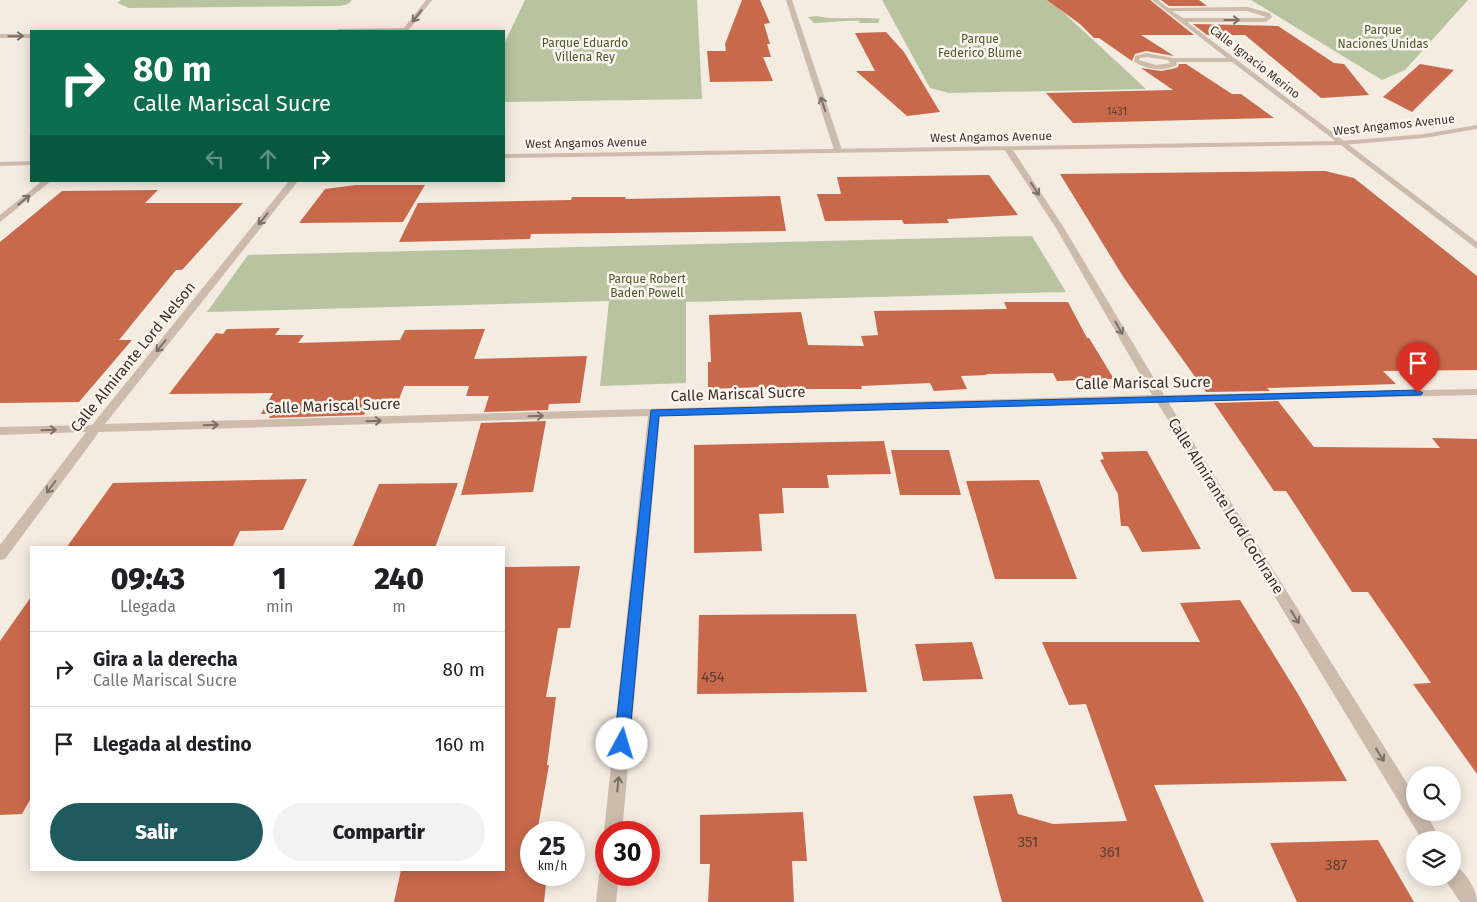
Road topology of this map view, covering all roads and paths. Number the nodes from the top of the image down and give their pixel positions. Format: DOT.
graph roads {
  1 [pos="429,0"];
  2 [pos="789,0"];
  3 [pos="1155,0"];
  4 [pos="1169,9"];
  5 [pos="1183,20"];
  6 [pos="406,30"];
  7 [pos="0,36"];
  8 [pos="30,36"];
  9 [pos="1173,60"];
  10 [pos="1234,60"];
  11 [pos="1477,127"];
  12 [pos="1342,143"];
  13 [pos="1008,148"];
  14 [pos="838,150"];
  15 [pos="505,156"];
  16 [pos="30,163"];
  17 [pos="0,164"];
  18 [pos="46,182"];
  19 [pos="293,182"];
  20 [pos="0,219"];
  21 [pos="1477,246"];
  22 [pos="1477,392"];
  23 [pos="1160,398"];
  24 [pos="654,412"];
  25 [pos="94,429"];
  26 [pos="0,432"];
  27 [pos="0,555"];
  28 [pos="1406,797"];
  29 [pos="614,821"];
  30 [pos="608,886"];
  31 [pos="1461,886"];
  32 [pos="606,902"];
  33 [pos="1471,902"];
  1 -- 6 [label="street, one-way"];
  14 -- 2 [label="street, one-way"];
  3 -- 4 [label="street, Calle Ignacio Merino"];
  4 -- 5 [label="street, Calle Ignacio Merino"];
  5 -- 4 [label="street, one-way"];
  5 -- 10 [label="street, Calle Ignacio Merino"];
  7 -- 8 [label="street, one-way"];
  9 -- 9 [label="street"];
  9 -- 10 [label="street"];
  10 -- 12 [label="street, Calle Ignacio Merino"];
  11 -- 12 [label="street, West Angamos Avenue"];
  12 -- 13 [label="street, West Angamos Avenue"];
  12 -- 21 [label="street, Calle Ignacio Merino"];
  13 -- 14 [label="street, West Angamos Avenue"];
  13 -- 23 [label="street, Calle Almirante Lord Cochrane, one-way"];
  14 -- 15 [label="street, West Angamos Avenue"];
  16 -- 17 [label="street"];
  20 -- 18 [label="street, one-way"];
  19 -- 25 [label="street, Calle Almirante Lord Nelson, one-way"];
  22 -- 23 [label="street, Calle Mariscal Sucre"];
  23 -- 24 [label="street, Calle Mariscal Sucre"];
  23 -- 28 [label="street, Calle Almirante Lord Cochrane, one-way"];
  25 -- 24 [label="street, Calle Mariscal Sucre, one-way"];
  29 -- 24 [label="street, one-way"];
  26 -- 25 [label="street, Calle Mariscal Sucre, one-way"];
  25 -- 27 [label="street, Calle Almirante Lord Nelson, one-way"];
  30 -- 32 [label="street"];
  31 -- 33 [label="street"];
}
